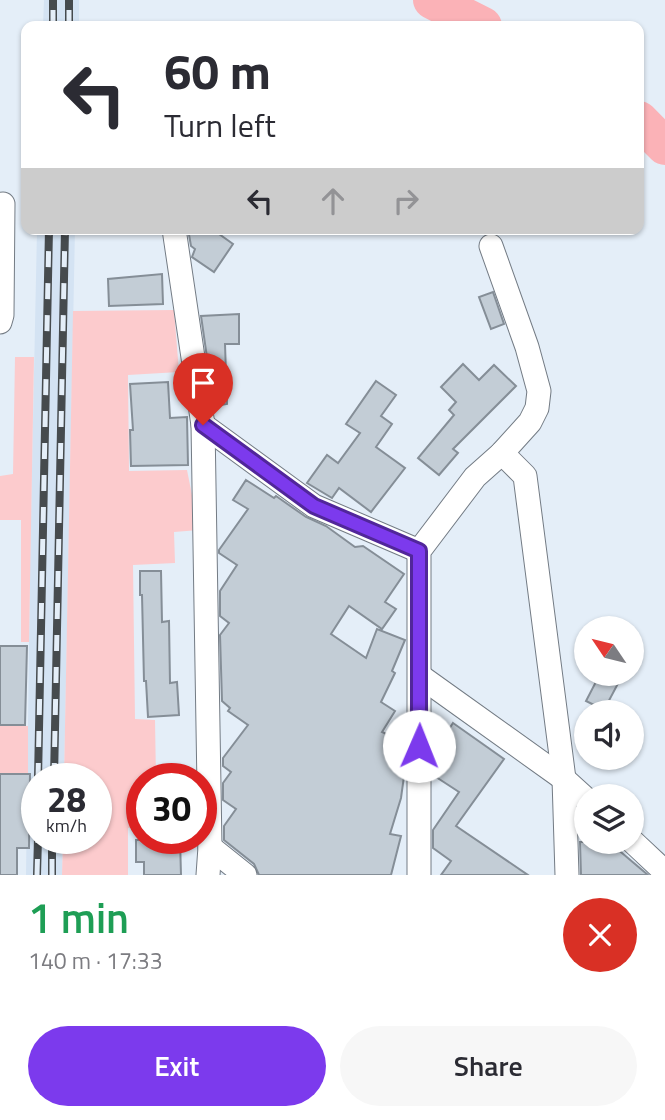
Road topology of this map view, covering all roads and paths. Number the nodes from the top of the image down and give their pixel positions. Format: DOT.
graph roads {
  1 [pos="3,204"];
  2 [pos="175,235"];
  3 [pos="491,246"];
  4 [pos="0,323"];
  5 [pos="203,425"];
  6 [pos="502,453"];
  7 [pos="419,551"];
  8 [pos="420,676"];
  9 [pos="209,763"];
  10 [pos="564,779"];
  11 [pos="574,788"];
  12 [pos="644,852"];
  13 [pos="217,853"];
  14 [pos="210,854"];
  15 [pos="665,872"];
  16 [pos="208,875"];
  17 [pos="245,875"];
  18 [pos="419,875"];
  19 [pos="567,875"];
  1 -- 4 [label="street"];
  2 -- 5 [label="street"];
  3 -- 6 [label="street"];
  5 -- 7 [label="street"];
  5 -- 9 [label="street"];
  6 -- 7 [label="street"];
  6 -- 10 [label="street"];
  7 -- 8 [label="street"];
  8 -- 10 [label="street"];
  8 -- 18 [label="street"];
  10 -- 11 [label="street"];
  10 -- 19 [label="street"];
  12 -- 15 [label="street"];
  13 -- 17 [label="street"];
  14 -- 16 [label="street"];
}
